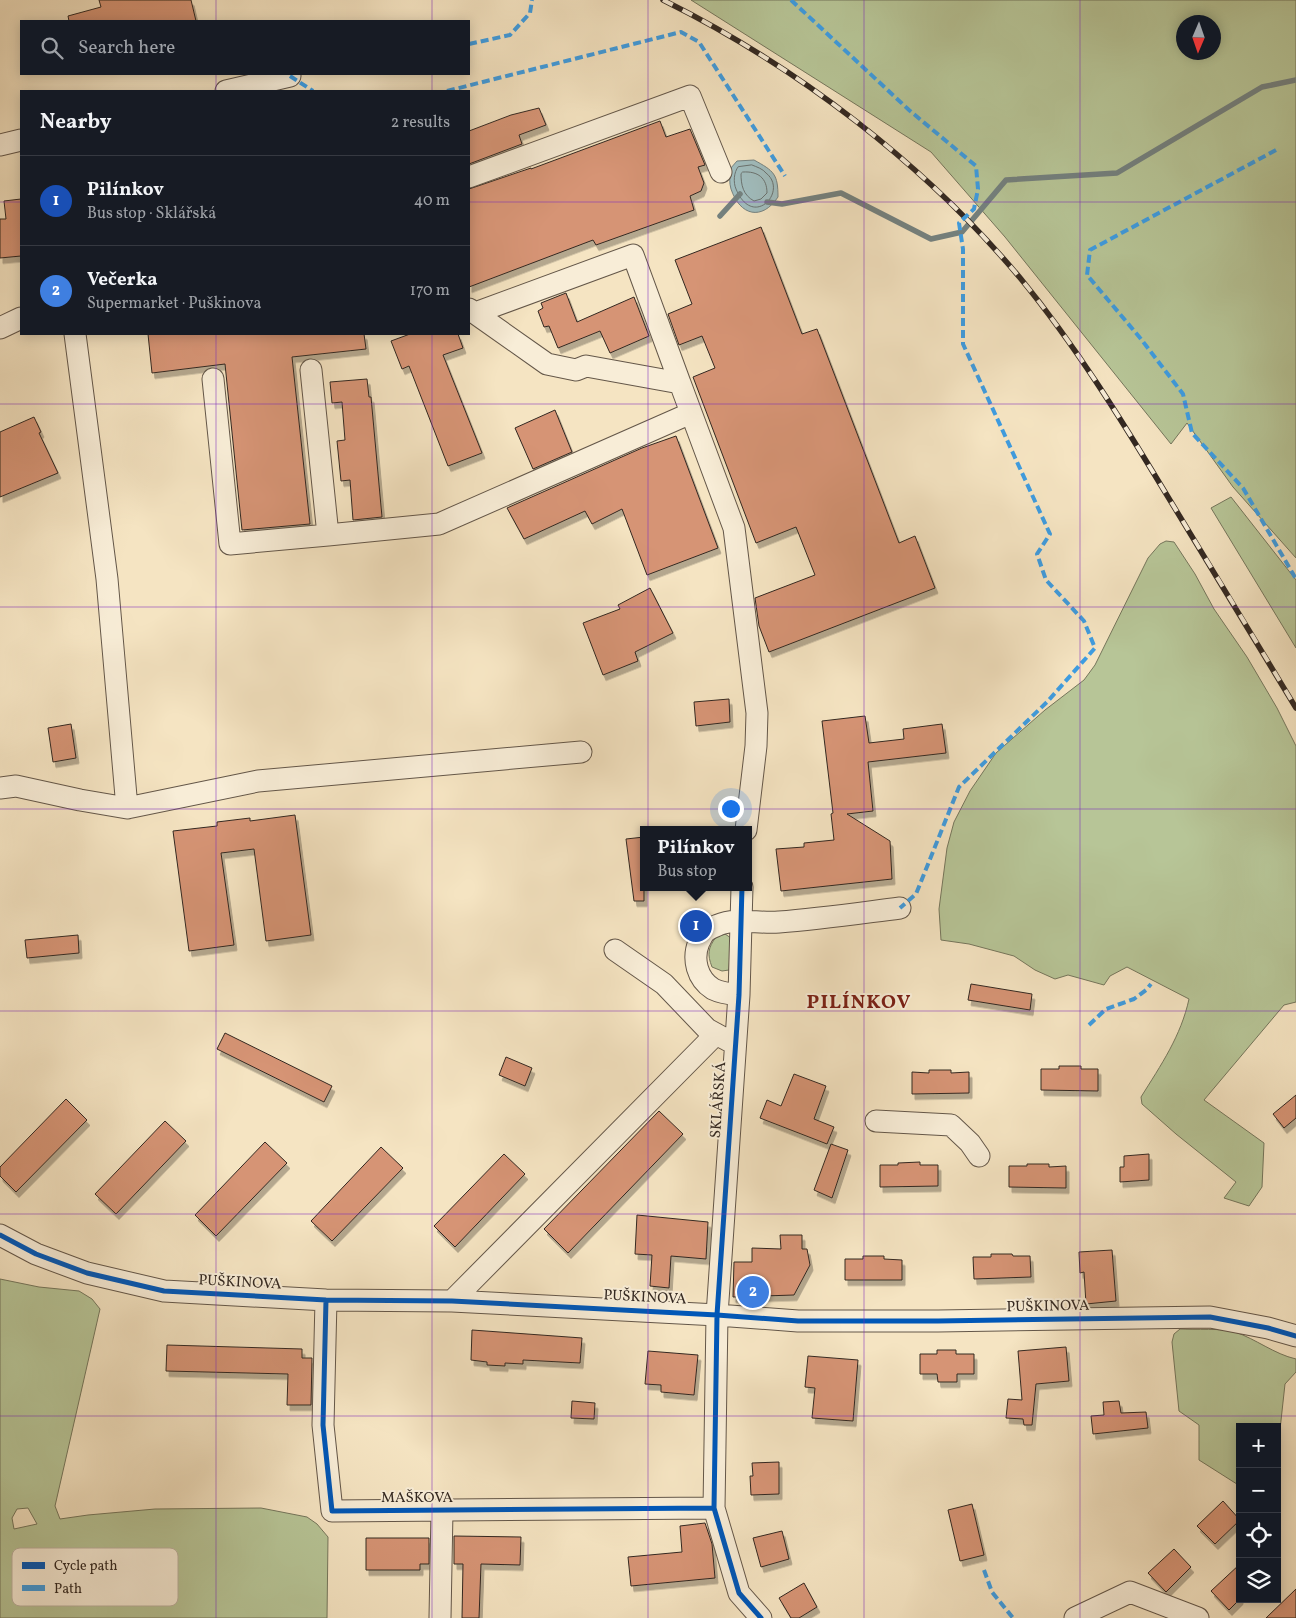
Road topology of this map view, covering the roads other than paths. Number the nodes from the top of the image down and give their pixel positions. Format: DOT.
graph roads {
  1 [pos="290,76"];
  2 [pos="230,90"];
  3 [pos="20,140"];
  4 [pos="0,144"];
  5 [pos="721,172"];
  6 [pos="470,177"];
  7 [pos="472,311"];
  8 [pos="20,318"];
  9 [pos="0,328"];
  10 [pos="75,335"];
  11 [pos="312,370"];
  12 [pos="213,379"];
  13 [pos="680,383"];
  14 [pos="691,412"];
  15 [pos="328,535"];
  16 [pos="581,752"];
  17 [pos="0,788"];
  18 [pos="127,808"];
  19 [pos="746,826"];
  20 [pos="742,891"];
  21 [pos="900,908"];
  22 [pos="740,921"];
  23 [pos="615,950"];
  24 [pos="739,995"];
  25 [pos="716,1034"];
  26 [pos="736,1044"];
  27 [pos="876,1121"];
  28 [pos="979,1156"];
  29 [pos="0,1235"];
  30 [pos="326,1300"];
  31 [pos="452,1301"];
  32 [pos="717,1315"];
  33 [pos="1296,1336"];
  34 [pos="714,1508"];
  35 [pos="442,1511"];
  36 [pos="440,1618"];
  37 [pos="761,1618"];
  38 [pos="1075,1618"];
  39 [pos="1198,1618"];
  1 -- 2 [label="street"];
  3 -- 4 [label="street"];
  5 -- 6 [label="street"];
  7 -- 13 [label="street"];
  7 -- 13 [label="street"];
  8 -- 9 [label="street"];
  10 -- 18 [label="street"];
  11 -- 15 [label="street"];
  12 -- 15 [label="street"];
  13 -- 14 [label="street"];
  14 -- 15 [label="street"];
  14 -- 19 [label="street"];
  16 -- 18 [label="street"];
  17 -- 18 [label="street"];
  20 -- 22 [label="street, SKLÁŘSKÁ"];
  21 -- 22 [label="street"];
  22 -- 24 [label="street, SKLÁŘSKÁ"];
  22 -- 24 [label="street"];
  23 -- 25 [label="street"];
  24 -- 26 [label="street, SKLÁŘSKÁ"];
  25 -- 26 [label="street"];
  25 -- 31 [label="street"];
  26 -- 32 [label="street, SKLÁŘSKÁ"];
  27 -- 28 [label="street"];
  29 -- 30 [label="street, PUŠKINOVA"];
  30 -- 31 [label="street, PUŠKINOVA"];
  30 -- 35 [label="street, MAŠKOVA"];
  31 -- 32 [label="street, PUŠKINOVA"];
  32 -- 33 [label="street, PUŠKINOVA"];
  32 -- 34 [label="street"];
  34 -- 35 [label="street, MAŠKOVA"];
  34 -- 37 [label="street"];
  35 -- 36 [label="street, MAŠKOVA"];
  38 -- 39 [label="street"];
}
